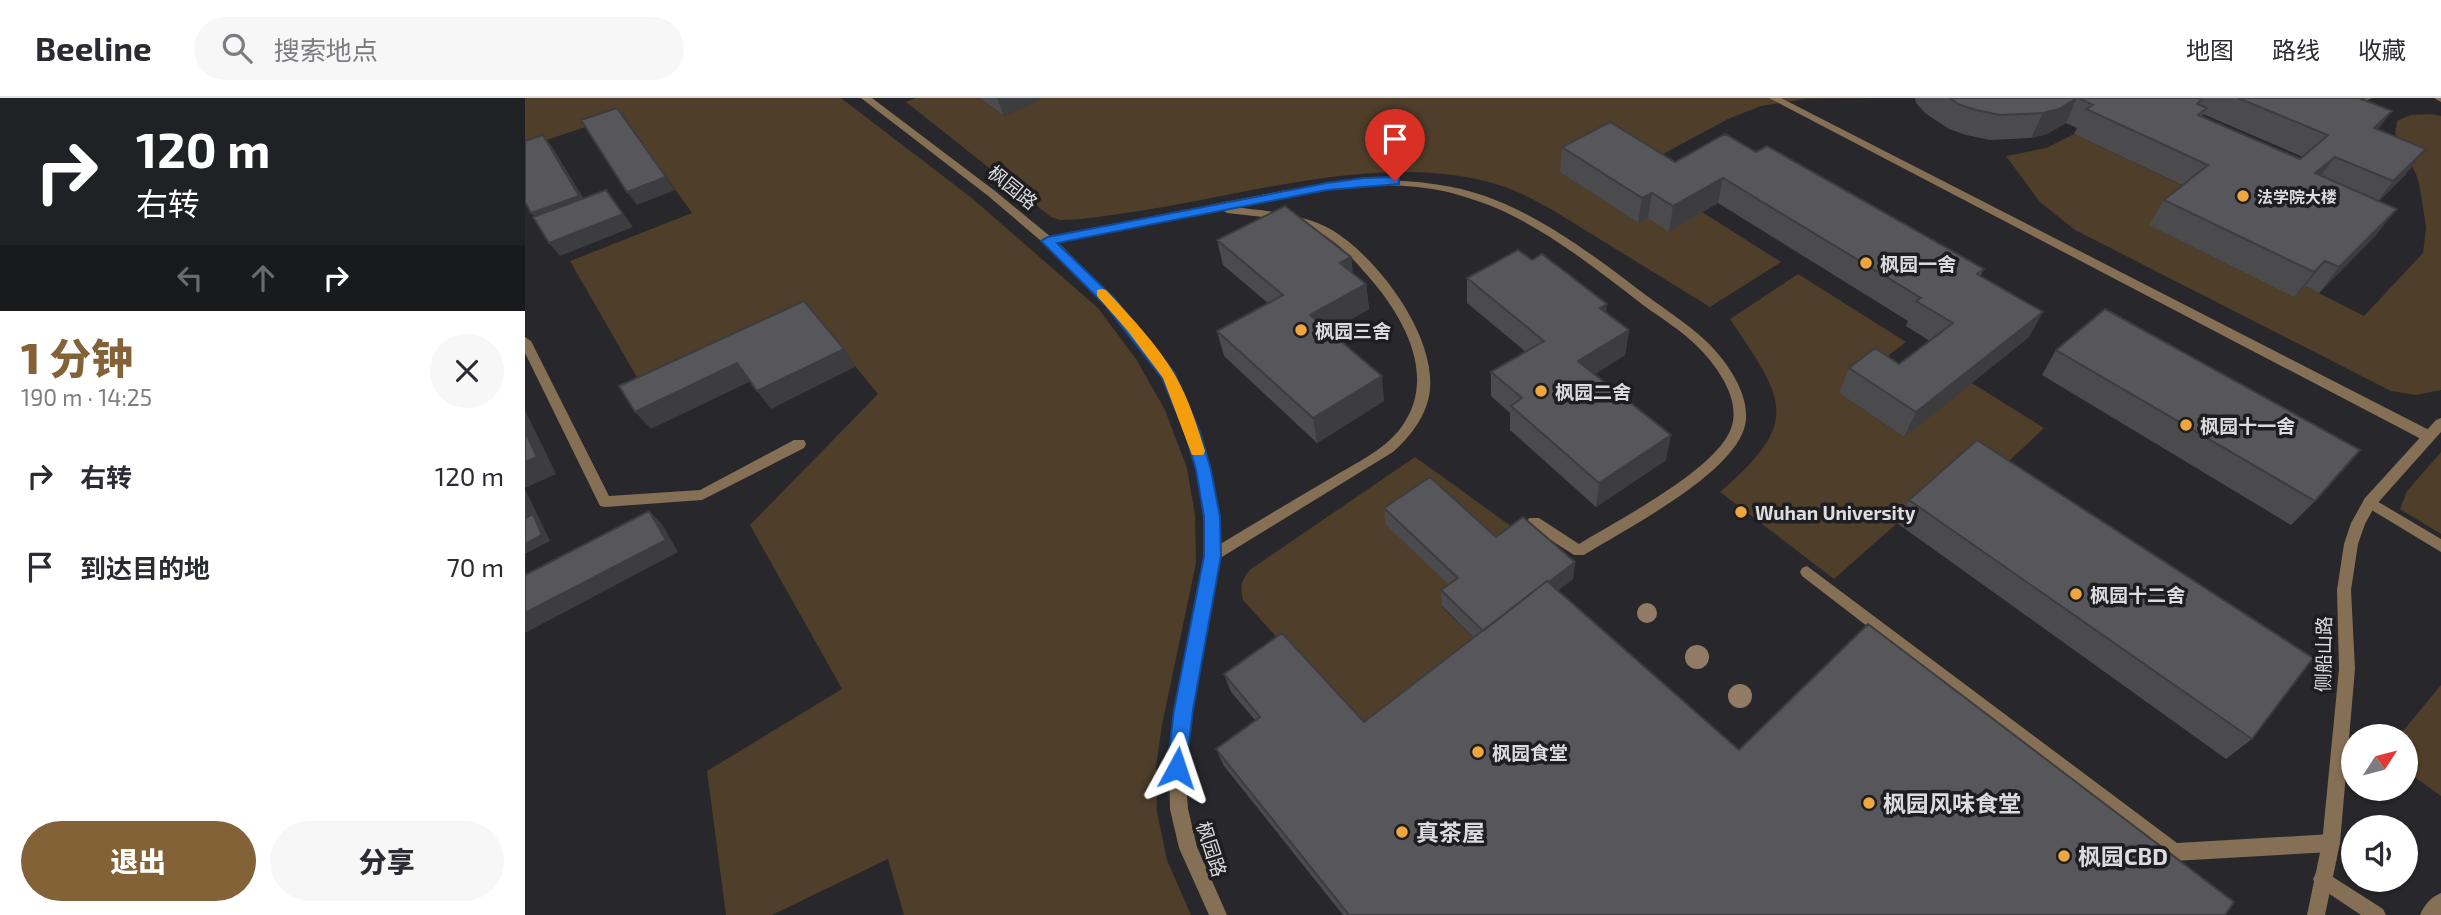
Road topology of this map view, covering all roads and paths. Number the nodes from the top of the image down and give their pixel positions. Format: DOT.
graph roads {
  1 [pos="866,98"];
  2 [pos="1774,98"];
  3 [pos="2337,98"];
  4 [pos="2367,98"];
  5 [pos="1214,208"];
  6 [pos="1048,241"];
  7 [pos="525,341"];
  8 [pos="2441,423"];
  9 [pos="2428,436"];
  10 [pos="799,444"];
  11 [pos="2369,502"];
  12 [pos="1534,522"];
  13 [pos="2441,546"];
  14 [pos="1212,556"];
  15 [pos="1807,572"];
  16 [pos="2331,843"];
  17 [pos="2322,878"];
  18 [pos="2441,902"];
  19 [pos="1218,915"];
  20 [pos="2316,915"];
  21 [pos="2377,915"];
  22 [pos="2429,915"];
  1 -- 6 [label="street, 枫园路"];
  2 -- 9 [label="street"];
  3 -- 4 [label="street"];
  5 -- 6 [label="street"];
  5 -- 12 [label="street"];
  5 -- 14 [label="street"];
  6 -- 14 [label="street, 枫园路"];
  7 -- 10 [label="street"];
  8 -- 9 [label="street, 侧船山路"];
  9 -- 11 [label="street, 侧船山路"];
  11 -- 13 [label="street"];
  11 -- 16 [label="street, 侧船山路"];
  14 -- 19 [label="street, 枫园路"];
  15 -- 16 [label="street"];
  16 -- 17 [label="street, 侧船山路"];
  17 -- 20 [label="street, 侧船山路"];
  17 -- 21 [label="street"];
  18 -- 22 [label="street"];
}
